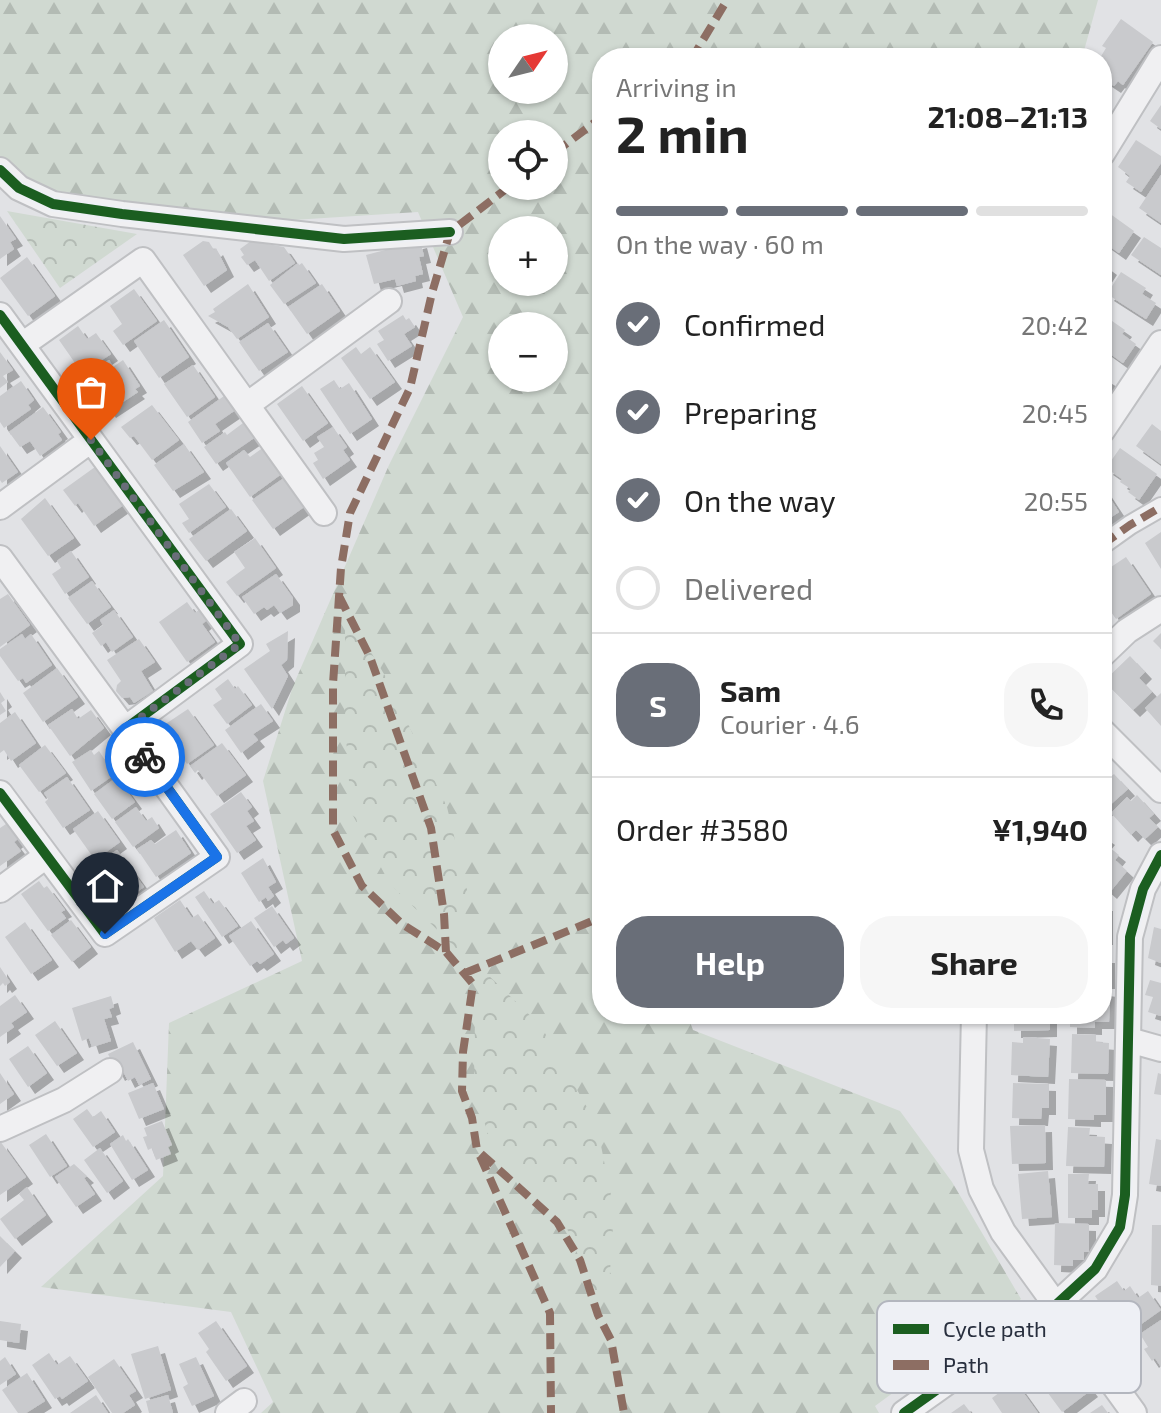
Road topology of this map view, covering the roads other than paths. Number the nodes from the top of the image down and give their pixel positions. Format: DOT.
graph roads {
  1 [pos="1161,58"];
  2 [pos="1112,138"];
  3 [pos="0,170"];
  4 [pos="450,232"];
  5 [pos="389,301"];
  6 [pos="0,315"];
  7 [pos="1161,343"];
  8 [pos="22,345"];
  9 [pos="247,405"];
  10 [pos="1112,416"];
  11 [pos="91,440"];
  12 [pos="0,507"];
  13 [pos="1161,507"];
  14 [pos="324,513"];
  15 [pos="1112,538"];
  16 [pos="0,558"];
  17 [pos="1161,609"];
  18 [pos="1112,645"];
  19 [pos="125,729"];
  20 [pos="1112,741"];
  21 [pos="1161,790"];
  22 [pos="0,793"];
  23 [pos="1161,855"];
  24 [pos="46,856"];
  25 [pos="0,890"];
  26 [pos="974,1024"];
  27 [pos="1129,1040"];
  28 [pos="1161,1049"];
  29 [pos="110,1071"];
  30 [pos="0,1129"];
  31 [pos="1055,1301"];
  32 [pos="1060,1301"];
  33 [pos="932,1393"];
  34 [pos="1120,1393"];
  35 [pos="904,1413"];
  36 [pos="1134,1413"];
  1 -- 2 [label="street"];
  3 -- 4 [label="street"];
  5 -- 9 [label="street"];
  6 -- 8 [label="street"];
  7 -- 10 [label="street"];
  8 -- 9 [label="street"];
  8 -- 11 [label="street"];
  9 -- 14 [label="street"];
  11 -- 12 [label="street"];
  11 -- 19 [label="street"];
  13 -- 15 [label="street"];
  16 -- 19 [label="street"];
  17 -- 18 [label="street"];
  19 -- 24 [label="street"];
  20 -- 21 [label="street"];
  22 -- 24 [label="street"];
  23 -- 27 [label="street"];
  24 -- 25 [label="street"];
  26 -- 31 [label="street"];
  27 -- 28 [label="street"];
  27 -- 32 [label="street"];
  29 -- 30 [label="street"];
  33 -- 35 [label="street"];
  34 -- 36 [label="street"];
}
